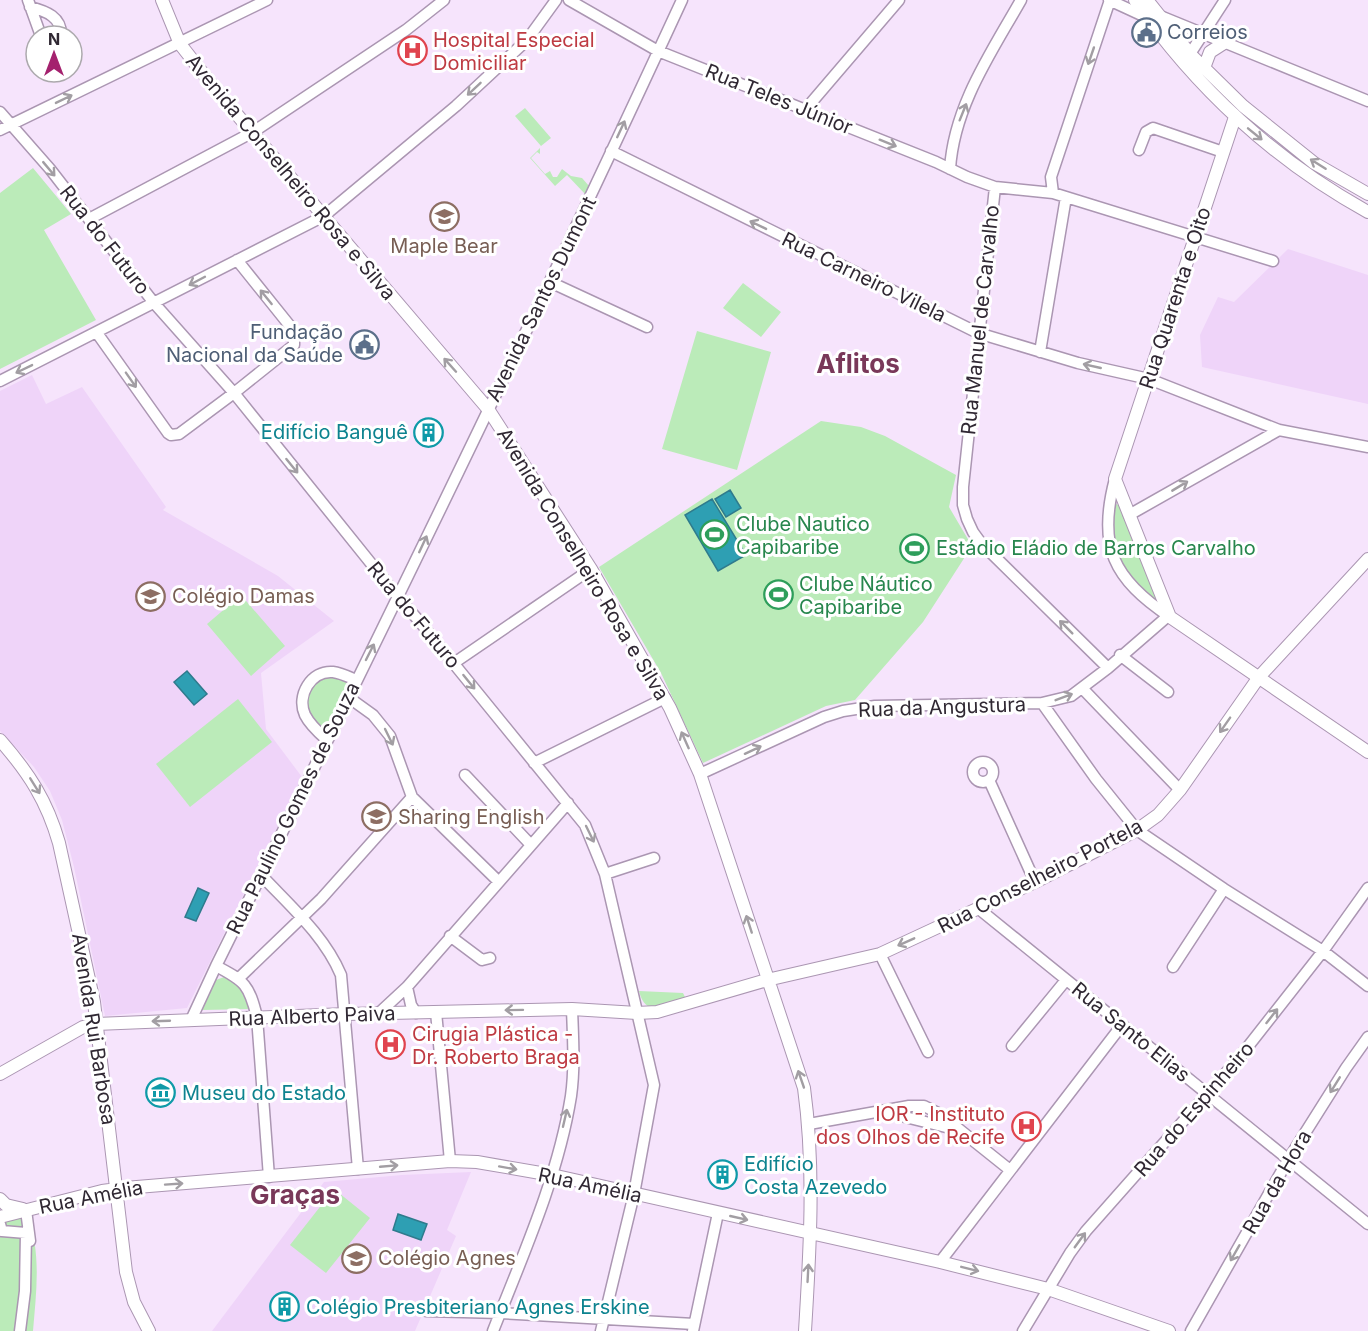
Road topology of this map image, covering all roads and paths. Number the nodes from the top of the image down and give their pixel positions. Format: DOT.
graph roads {
  1 [pos="162,0"];
  2 [pos="267,0"];
  3 [pos="444,0"];
  4 [pos="556,0"];
  5 [pos="569,0"];
  6 [pos="682,0"];
  7 [pos="899,0"];
  8 [pos="1021,0"];
  9 [pos="1112,0"];
  10 [pos="1135,0"];
  11 [pos="1226,0"];
  12 [pos="1150,2"];
  13 [pos="29,4"];
  14 [pos="1153,17"];
  15 [pos="36,24"];
  16 [pos="58,24"];
  17 [pos="1204,35"];
  18 [pos="1224,43"];
  19 [pos="180,44"];
  20 [pos="658,51"];
  21 [pos="1187,59"];
  22 [pos="1204,68"];
  23 [pos="1368,101"];
  24 [pos="805,110"];
  25 [pos="0,112"];
  26 [pos="1235,117"];
  27 [pos="11,124"];
  28 [pos="0,130"];
  29 [pos="253,132"];
  30 [pos="952,150"];
  31 [pos="1139,150"];
  32 [pos="611,151"];
  33 [pos="1223,152"];
  34 [pos="936,162"];
  35 [pos="950,169"];
  36 [pos="1051,177"];
  37 [pos="994,187"];
  38 [pos="1038,191"];
  39 [pos="1053,193"];
  40 [pos="1368,194"];
  41 [pos="1066,197"];
  42 [pos="1368,212"];
  43 [pos="324,216"];
  44 [pos="89,219"];
  45 [pos="1195,237"];
  46 [pos="237,260"];
  47 [pos="1273,261"];
  48 [pos="550,282"];
  49 [pos="154,303"];
  50 [pos="647,327"];
  51 [pos="97,333"];
  52 [pos="978,333"];
  53 [pos="1040,352"];
  54 [pos="1149,379"];
  55 [pos="0,381"];
  56 [pos="234,393"];
  57 [pos="488,409"];
  58 [pos="1279,429"];
  59 [pos="1368,447"];
  60 [pos="1115,479"];
  61 [pos="1129,515"];
  62 [pos="1368,559"];
  63 [pos="591,569"];
  64 [pos="398,597"];
  65 [pos="1169,616"];
  66 [pos="1120,655"];
  67 [pos="454,663"];
  68 [pos="1108,668"];
  69 [pos="1259,677"];
  70 [pos="356,680"];
  71 [pos="1082,688"];
  72 [pos="1168,692"];
  73 [pos="348,697"];
  74 [pos="665,698"];
  75 [pos="1042,703"];
  76 [pos="0,740"];
  77 [pos="327,740"];
  78 [pos="1368,752"];
  79 [pos="534,763"];
  80 [pos="700,774"];
  81 [pos="465,775"];
  82 [pos="989,780"];
  83 [pos="1180,790"];
  84 [pos="412,797"];
  85 [pos="568,803"];
  86 [pos="1137,830"];
  87 [pos="531,845"];
  88 [pos="654,858"];
  89 [pos="261,874"];
  90 [pos="605,874"];
  91 [pos="498,881"];
  92 [pos="1035,882"];
  93 [pos="1368,888"];
  94 [pos="1224,889"];
  95 [pos="979,909"];
  96 [pos="302,918"];
  97 [pos="450,936"];
  98 [pos="1323,951"];
  99 [pos="879,954"];
  100 [pos="490,958"];
  101 [pos="216,966"];
  102 [pos="1173,967"];
  103 [pos="239,978"];
  104 [pos="766,980"];
  105 [pos="1066,980"];
  106 [pos="1368,986"];
  107 [pos="406,987"];
  108 [pos="572,1009"];
  109 [pos="436,1012"];
  110 [pos="416,1013"];
  111 [pos="637,1013"];
  112 [pos="346,1014"];
  113 [pos="379,1014"];
  114 [pos="257,1017"];
  115 [pos="191,1020"];
  116 [pos="96,1024"];
  117 [pos="1122,1025"];
  118 [pos="1368,1038"];
  119 [pos="1012,1046"];
  120 [pos="928,1052"];
  121 [pos="0,1074"];
  122 [pos="1209,1094"];
  123 [pos="809,1124"];
  124 [pos="1288,1160"];
  125 [pos="450,1161"];
  126 [pos="358,1169"];
  127 [pos="1010,1170"];
  128 [pos="552,1175"];
  129 [pos="269,1177"];
  130 [pos="116,1189"];
  131 [pos="634,1194"];
  132 [pos="0,1199"];
  133 [pos="26,1210"];
  134 [pos="718,1213"];
  135 [pos="0,1217"];
  136 [pos="0,1224"];
  137 [pos="1368,1224"];
  138 [pos="810,1234"];
  139 [pos="940,1262"];
  140 [pos="1048,1289"];
  141 [pos="426,1311"];
  142 [pos="500,1313"];
  143 [pos="604,1318"];
  144 [pos="693,1327"];
  145 [pos="21,1331"];
  146 [pos="27,1331"];
  147 [pos="149,1331"];
  148 [pos="493,1331"];
  149 [pos="601,1331"];
  150 [pos="805,1331"];
  151 [pos="1023,1331"];
  152 [pos="1168,1331"];
  153 [pos="1191,1331"];
  1 -- 19 [label="main road, Avenida Conselheiro Rosa e Silva"];
  2 -- 19 [label="street"];
  3 -- 29 [label="street"];
  4 -- 43 [label="street, one-way"];
  5 -- 20 [label="street, Rua Teles Júnior"];
  6 -- 20 [label="street, Avenida Santos Dumont"];
  7 -- 24 [label="street"];
  30 -- 8 [label="street, one-way"];
  9 -- 14 [label="street"];
  9 -- 36 [label="street, one-way"];
  10 -- 14 [label="main road"];
  11 -- 17 [label="street"];
  12 -- 14 [label="main road"];
  13 -- 15 [label="street"];
  13 -- 16 [label="street"];
  14 -- 17 [label="street"];
  14 -- 21 [label="main road"];
  17 -- 18 [label="street"];
  17 -- 21 [label="street"];
  18 -- 22 [label="main road"];
  18 -- 23 [label="street"];
  27 -- 19 [label="street, one-way"];
  19 -- 29 [label="main road, Avenida Conselheiro Rosa e Silva"];
  20 -- 24 [label="street, Rua Teles Júnior"];
  32 -- 20 [label="street, Avenida Santos Dumont, one-way"];
  21 -- 22 [label="main road"];
  21 -- 26 [label="main road"];
  40 -- 22 [label="main road, one-way"];
  24 -- 34 [label="street, Rua Teles Júnior, one-way"];
  25 -- 27 [label="street, Rua do Futuro"];
  26 -- 33 [label="main road, Rua Quarenta e Oito"];
  26 -- 42 [label="main road, one-way"];
  27 -- 28 [label="street"];
  27 -- 44 [label="street, Rua do Futuro, one-way"];
  29 -- 43 [label="main road, Avenida Conselheiro Rosa e Silva"];
  29 -- 44 [label="street"];
  30 -- 34 [label="street"];
  30 -- 35 [label="street"];
  31 -- 33 [label="street"];
  32 -- 48 [label="street, Avenida Santos Dumont"];
  52 -- 32 [label="street, Rua Carneiro Vilela, one-way"];
  33 -- 45 [label="main road, Rua Quarenta e Oito"];
  34 -- 35 [label="street, Rua Teles Júnior"];
  35 -- 37 [label="street, Rua Teles Júnior"];
  36 -- 38 [label="street"];
  36 -- 39 [label="street"];
  37 -- 38 [label="street, Rua Teles Júnior"];
  37 -- 52 [label="street, Rua Manuel de Carvalho"];
  38 -- 39 [label="street, Rua Teles Júnior"];
  39 -- 41 [label="street, Rua Teles Júnior"];
  41 -- 45 [label="street, Rua Teles Júnior"];
  41 -- 53 [label="street"];
  43 -- 46 [label="street"];
  57 -- 43 [label="main road, Avenida Conselheiro Rosa e Silva, one-way"];
  44 -- 49 [label="street, Rua do Futuro"];
  45 -- 47 [label="street, Rua Teles Júnior"];
  45 -- 54 [label="main road, Rua Quarenta e Oito"];
  46 -- 49 [label="street, one-way"];
  56 -- 46 [label="street, one-way"];
  48 -- 50 [label="street"];
  48 -- 57 [label="street, Avenida Santos Dumont"];
  49 -- 51 [label="street"];
  49 -- 56 [label="street, Rua do Futuro"];
  51 -- 55 [label="street, one-way"];
  51 -- 56 [label="street, one-way"];
  52 -- 53 [label="street, Rua Carneiro Vilela"];
  68 -- 52 [label="street, Rua Manuel de Carvalho, one-way"];
  54 -- 53 [label="street, Rua Carneiro Vilela, one-way"];
  54 -- 58 [label="street, Rua Carneiro Vilela"];
  54 -- 60 [label="main road, Rua Quarenta e Oito"];
  56 -- 64 [label="street, Rua do Futuro, one-way"];
  57 -- 63 [label="main road, Avenida Conselheiro Rosa e Silva"];
  64 -- 57 [label="street, Avenida Santos Dumont, one-way"];
  58 -- 59 [label="street, Rua Carneiro Vilela"];
  61 -- 58 [label="street, one-way"];
  60 -- 61 [label="main road"];
  60 -- 65 [label="street, Rua Quarenta e Oito"];
  61 -- 65 [label="main road"];
  62 -- 69 [label="main road, Rua Conselheiro Portela"];
  63 -- 67 [label="street"];
  63 -- 74 [label="main road, Avenida Conselheiro Rosa e Silva"];
  64 -- 67 [label="street, Rua do Futuro"];
  70 -- 64 [label="street, Rua Paulino Gomes de Souza, one-way"];
  65 -- 66 [label="street, Rua da Angustura"];
  65 -- 69 [label="main road, Rua Quarenta e Oito"];
  66 -- 68 [label="street, Rua da Angustura"];
  66 -- 72 [label="street"];
  67 -- 79 [label="street, Rua do Futuro, one-way"];
  68 -- 71 [label="street, Rua da Angustura"];
  69 -- 78 [label="main road, Rua Quarenta e Oito"];
  69 -- 83 [label="main road, Rua Conselheiro Portela, one-way"];
  70 -- 73 [label="street, Rua Paulino Gomes de Souza"];
  70 -- 77 [label="street"];
  75 -- 71 [label="street, Rua da Angustura, one-way"];
  71 -- 83 [label="street"];
  73 -- 77 [label="street, Rua Paulino Gomes de Souza"];
  73 -- 84 [label="street, one-way"];
  74 -- 79 [label="street"];
  80 -- 74 [label="main road, Avenida Conselheiro Rosa e Silva, one-way"];
  80 -- 75 [label="street, Rua da Angustura, one-way"];
  75 -- 86 [label="street"];
  76 -- 116 [label="main road, Avenida Rui Barbosa, one-way"];
  77 -- 89 [label="street, Rua Paulino Gomes de Souza"];
  79 -- 85 [label="street, Rua do Futuro"];
  104 -- 80 [label="main road, Avenida Conselheiro Rosa e Silva, one-way"];
  81 -- 87 [label="street"];
  82 -- 92 [label="street"];
  83 -- 86 [label="main road, Rua Conselheiro Portela"];
  84 -- 91 [label="street"];
  84 -- 96 [label="street"];
  85 -- 87 [label="street"];
  85 -- 90 [label="street, Rua do Futuro, one-way"];
  86 -- 92 [label="main road, Rua Conselheiro Portela"];
  86 -- 94 [label="street"];
  87 -- 91 [label="street"];
  88 -- 90 [label="street"];
  89 -- 96 [label="street"];
  89 -- 101 [label="street, Rua Paulino Gomes de Souza"];
  90 -- 111 [label="street, Rua do Futuro"];
  91 -- 97 [label="street"];
  92 -- 95 [label="main road, Rua Conselheiro Portela"];
  93 -- 98 [label="street, Rua do Espinheiro"];
  94 -- 98 [label="street"];
  94 -- 102 [label="street"];
  95 -- 99 [label="main road, Rua Conselheiro Portela, one-way"];
  95 -- 105 [label="street, Rua Santo Elias"];
  96 -- 103 [label="street"];
  96 -- 112 [label="street"];
  97 -- 100 [label="street"];
  97 -- 107 [label="street"];
  98 -- 106 [label="street"];
  122 -- 98 [label="street, Rua do Espinheiro, one-way"];
  99 -- 104 [label="main road, Rua Conselheiro Portela"];
  99 -- 120 [label="street"];
  101 -- 103 [label="street"];
  101 -- 115 [label="street, Rua Paulino Gomes de Souza"];
  103 -- 114 [label="street"];
  104 -- 111 [label="main road, Rua Conselheiro Portela"];
  123 -- 104 [label="main road, Avenida Conselheiro Rosa e Silva, one-way"];
  105 -- 117 [label="street, Rua Santo Elias"];
  105 -- 119 [label="street"];
  107 -- 110 [label="street"];
  107 -- 113 [label="street"];
  108 -- 109 [label="main road, Rua Alberto Paiva, one-way"];
  108 -- 111 [label="main road, Rua Alberto Paiva"];
  128 -- 108 [label="street, one-way"];
  109 -- 110 [label="main road, Rua Alberto Paiva"];
  109 -- 125 [label="street"];
  110 -- 113 [label="main road, Rua Alberto Paiva"];
  111 -- 131 [label="street, Rua do Futuro"];
  112 -- 113 [label="main road, Rua Alberto Paiva"];
  112 -- 114 [label="main road, Rua Alberto Paiva"];
  112 -- 126 [label="street"];
  114 -- 115 [label="main road, Rua Alberto Paiva"];
  114 -- 129 [label="street"];
  115 -- 116 [label="main road, Rua Alberto Paiva, one-way"];
  116 -- 121 [label="main road, Rua Alberto Paiva"];
  116 -- 130 [label="main road, Avenida Rui Barbosa"];
  117 -- 122 [label="street, Rua Santo Elias"];
  117 -- 127 [label="street"];
  118 -- 124 [label="street, Rua da Hora, one-way"];
  122 -- 124 [label="street, Rua Santo Elias"];
  140 -- 122 [label="street, Rua do Espinheiro, one-way"];
  123 -- 127 [label="street"];
  123 -- 138 [label="main road, Avenida Conselheiro Rosa e Silva"];
  124 -- 137 [label="street, Rua Santo Elias"];
  124 -- 153 [label="street, Rua da Hora, one-way"];
  126 -- 125 [label="main road, Rua Amélia, one-way"];
  125 -- 128 [label="main road, Rua Amélia, one-way"];
  126 -- 129 [label="main road, Rua Amélia"];
  127 -- 139 [label="street"];
  128 -- 131 [label="main road, Rua Amélia"];
  128 -- 142 [label="street"];
  130 -- 129 [label="main road, Rua Amélia, one-way"];
  130 -- 133 [label="main road, Rua Amélia"];
  130 -- 147 [label="main road, Avenida Rui Barbosa"];
  131 -- 134 [label="main road, Rua Amélia"];
  131 -- 143 [label="street, Rua do Futuro"];
  132 -- 133 [label="main road"];
  133 -- 135 [label="main road, Rua Amélia"];
  133 -- 146 [label="street"];
  134 -- 138 [label="main road, Rua Amélia, one-way"];
  134 -- 144 [label="street"];
  136 -- 145 [label="street"];
  138 -- 139 [label="main road, Rua Amélia"];
  150 -- 138 [label="main road, Avenida Conselheiro Rosa e Silva, one-way"];
  139 -- 140 [label="main road, Rua Amélia, one-way"];
  140 -- 151 [label="street, Rua do Espinheiro"];
  140 -- 152 [label="main road, Rua Amélia"];
  141 -- 142 [label="street"];
  142 -- 143 [label="street"];
  142 -- 148 [label="street"];
  143 -- 144 [label="street"];
  143 -- 149 [label="street, Rua do Futuro"];
}
